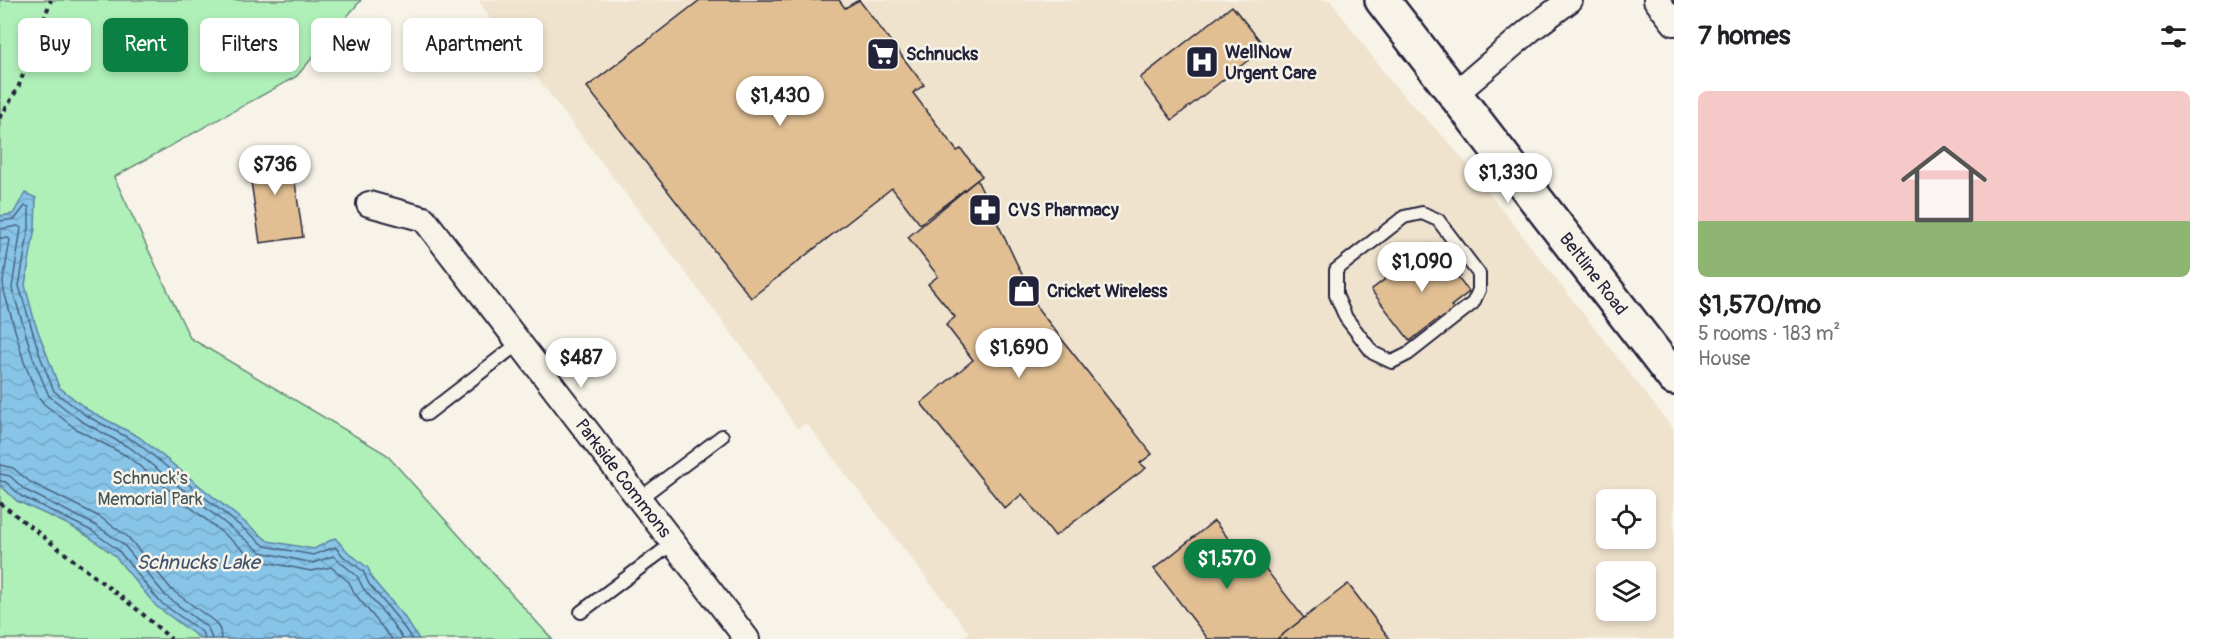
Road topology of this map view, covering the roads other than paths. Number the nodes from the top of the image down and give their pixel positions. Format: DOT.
graph roads {
  1 [pos="1382,0"];
  2 [pos="1570,0"];
  3 [pos="1656,0"];
  4 [pos="1674,23"];
  5 [pos="1455,94"];
  6 [pos="369,204"];
  7 [pos="1438,220"];
  8 [pos="519,343"];
  9 [pos="1674,378"];
  10 [pos="427,414"];
  11 [pos="722,436"];
  12 [pos="639,499"];
  13 [pos="673,543"];
  14 [pos="581,612"];
  15 [pos="747,639"];
  1 -- 5 [label="main road, Beltline Road"];
  2 -- 5 [label="street"];
  3 -- 4 [label="street"];
  5 -- 9 [label="main road, Beltline Road"];
  6 -- 8 [label="street, Parkside Commons"];
  7 -- 7 [label="lane"];
  8 -- 10 [label="lane"];
  8 -- 12 [label="street, Parkside Commons"];
  11 -- 12 [label="lane"];
  12 -- 13 [label="street, Parkside Commons"];
  13 -- 14 [label="lane"];
  13 -- 15 [label="street, Parkside Commons"];
}
